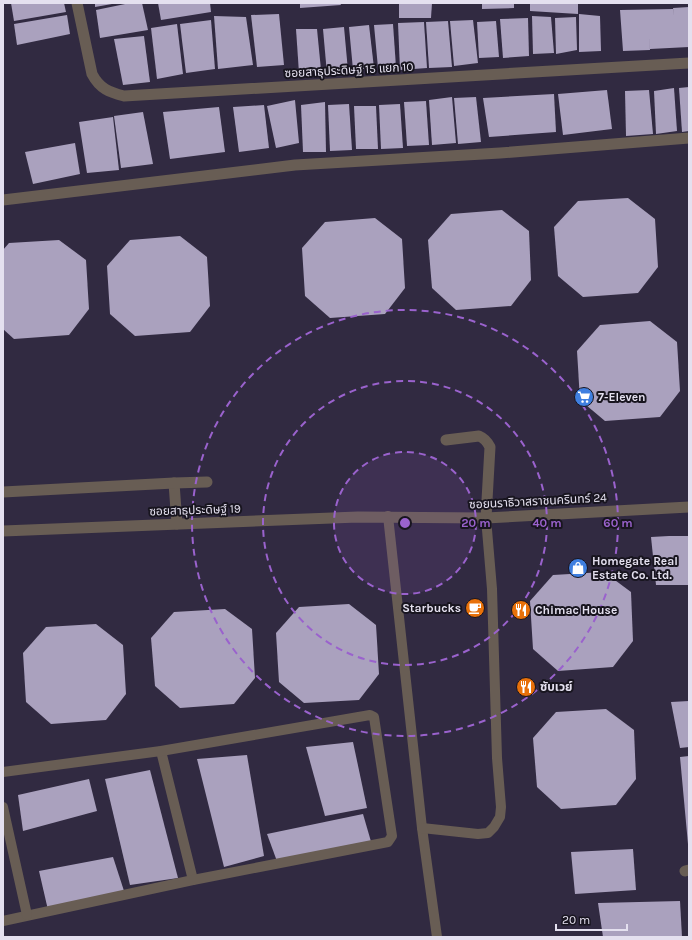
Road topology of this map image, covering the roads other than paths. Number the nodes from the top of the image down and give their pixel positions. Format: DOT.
graph roads {
  1 [pos="78,3"];
  2 [pos="689,63"];
  3 [pos="689,138"];
  4 [pos="3,200"];
  5 [pos="446,440"];
  6 [pos="207,482"];
  7 [pos="174,483"];
  8 [pos="3,492"];
  9 [pos="689,507"];
  10 [pos="388,516"];
  11 [pos="486,518"];
  12 [pos="178,524"];
  13 [pos="3,532"];
  14 [pos="162,751"];
  15 [pos="3,772"];
  16 [pos="3,807"];
  17 [pos="422,828"];
  18 [pos="193,880"];
  19 [pos="27,915"];
  20 [pos="3,921"];
  21 [pos="436,937"];
  1 -- 2 [label="street, ซอยสาธุประดิษฐ์ 15 แยก 10"];
  3 -- 4 [label="street"];
  5 -- 11 [label="street"];
  6 -- 7 [label="street"];
  7 -- 8 [label="street"];
  7 -- 12 [label="street"];
  9 -- 11 [label="street, ซอยนราธิวาสราชนครินทร์ 24"];
  10 -- 11 [label="street, ซอยนราธิวาสราชนครินทร์ 24"];
  10 -- 12 [label="street, ซอยสาธุประดิษฐ์ 19"];
  10 -- 17 [label="lane"];
  11 -- 17 [label="lane"];
  12 -- 13 [label="street, ซอยสาธุประดิษฐ์ 19"];
  14 -- 15 [label="lane"];
  14 -- 18 [label="lane"];
  14 -- 18 [label="lane"];
  16 -- 19 [label="lane"];
  17 -- 21 [label="lane"];
  18 -- 19 [label="lane"];
  19 -- 20 [label="lane"];
}
